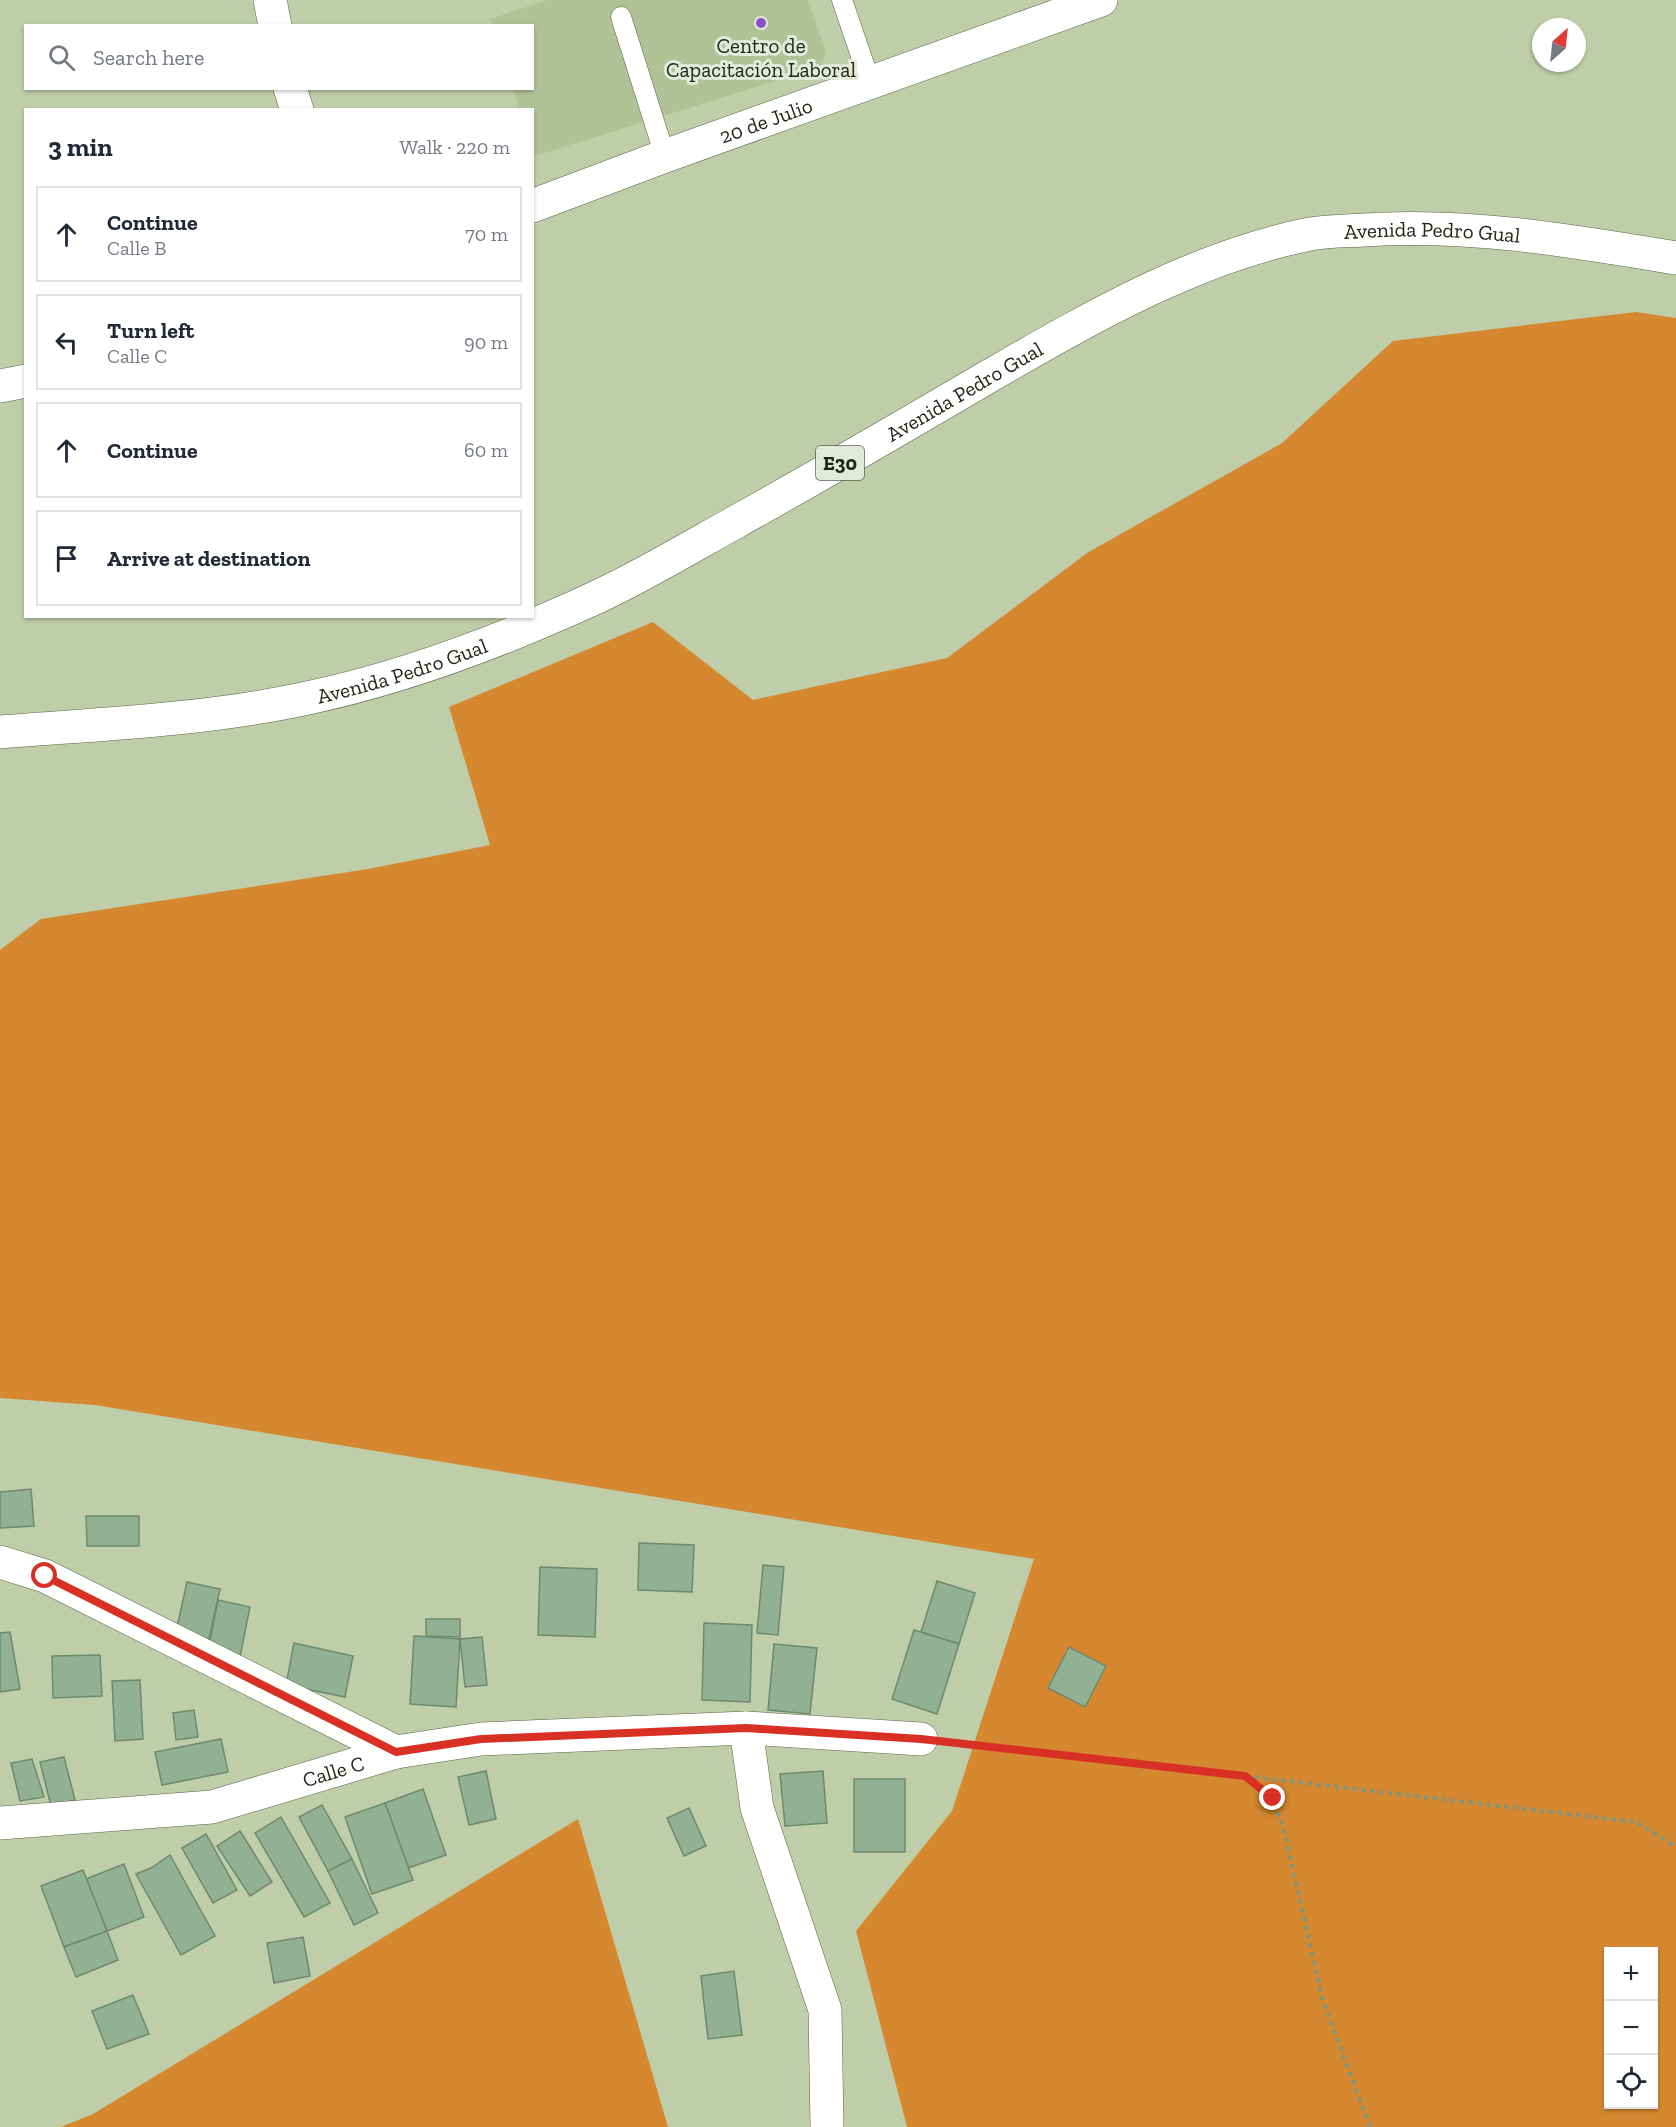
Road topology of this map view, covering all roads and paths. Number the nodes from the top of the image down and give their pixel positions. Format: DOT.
graph roads {
  1 [pos="270,0"];
  2 [pos="842,0"];
  3 [pos="1101,0"];
  4 [pos="621,17"];
  5 [pos="275,24"];
  6 [pos="870,82"];
  7 [pos="291,90"];
  8 [pos="296,108"];
  9 [pos="665,156"];
  10 [pos="534,205"];
  11 [pos="1676,258"];
  12 [pos="24,381"];
  13 [pos="0,386"];
  14 [pos="0,732"];
  15 [pos="0,1563"];
  16 [pos="746,1728"];
  17 [pos="921,1739"];
  18 [pos="396,1752"];
  19 [pos="1245,1776"];
  20 [pos="0,1823"];
  21 [pos="1676,1847"];
  22 [pos="827,2127"];
  23 [pos="1370,2127"];
  1 -- 5 [label="main road"];
  2 -- 6 [label="lane"];
  3 -- 6 [label="main road, 20 de Julio"];
  4 -- 9 [label="lane"];
  6 -- 9 [label="main road, 20 de Julio"];
  7 -- 8 [label="main road"];
  9 -- 10 [label="main road, 20 de Julio"];
  11 -- 14 [label="main road, Avenida Pedro Gual / E30"];
  12 -- 13 [label="main road"];
  15 -- 18 [label="main road"];
  16 -- 17 [label="main road, Calle C"];
  16 -- 18 [label="main road, Calle C"];
  16 -- 22 [label="main road"];
  17 -- 19 [label="path"];
  18 -- 20 [label="main road, Calle C"];
  19 -- 21 [label="path"];
  19 -- 23 [label="path"];
}
